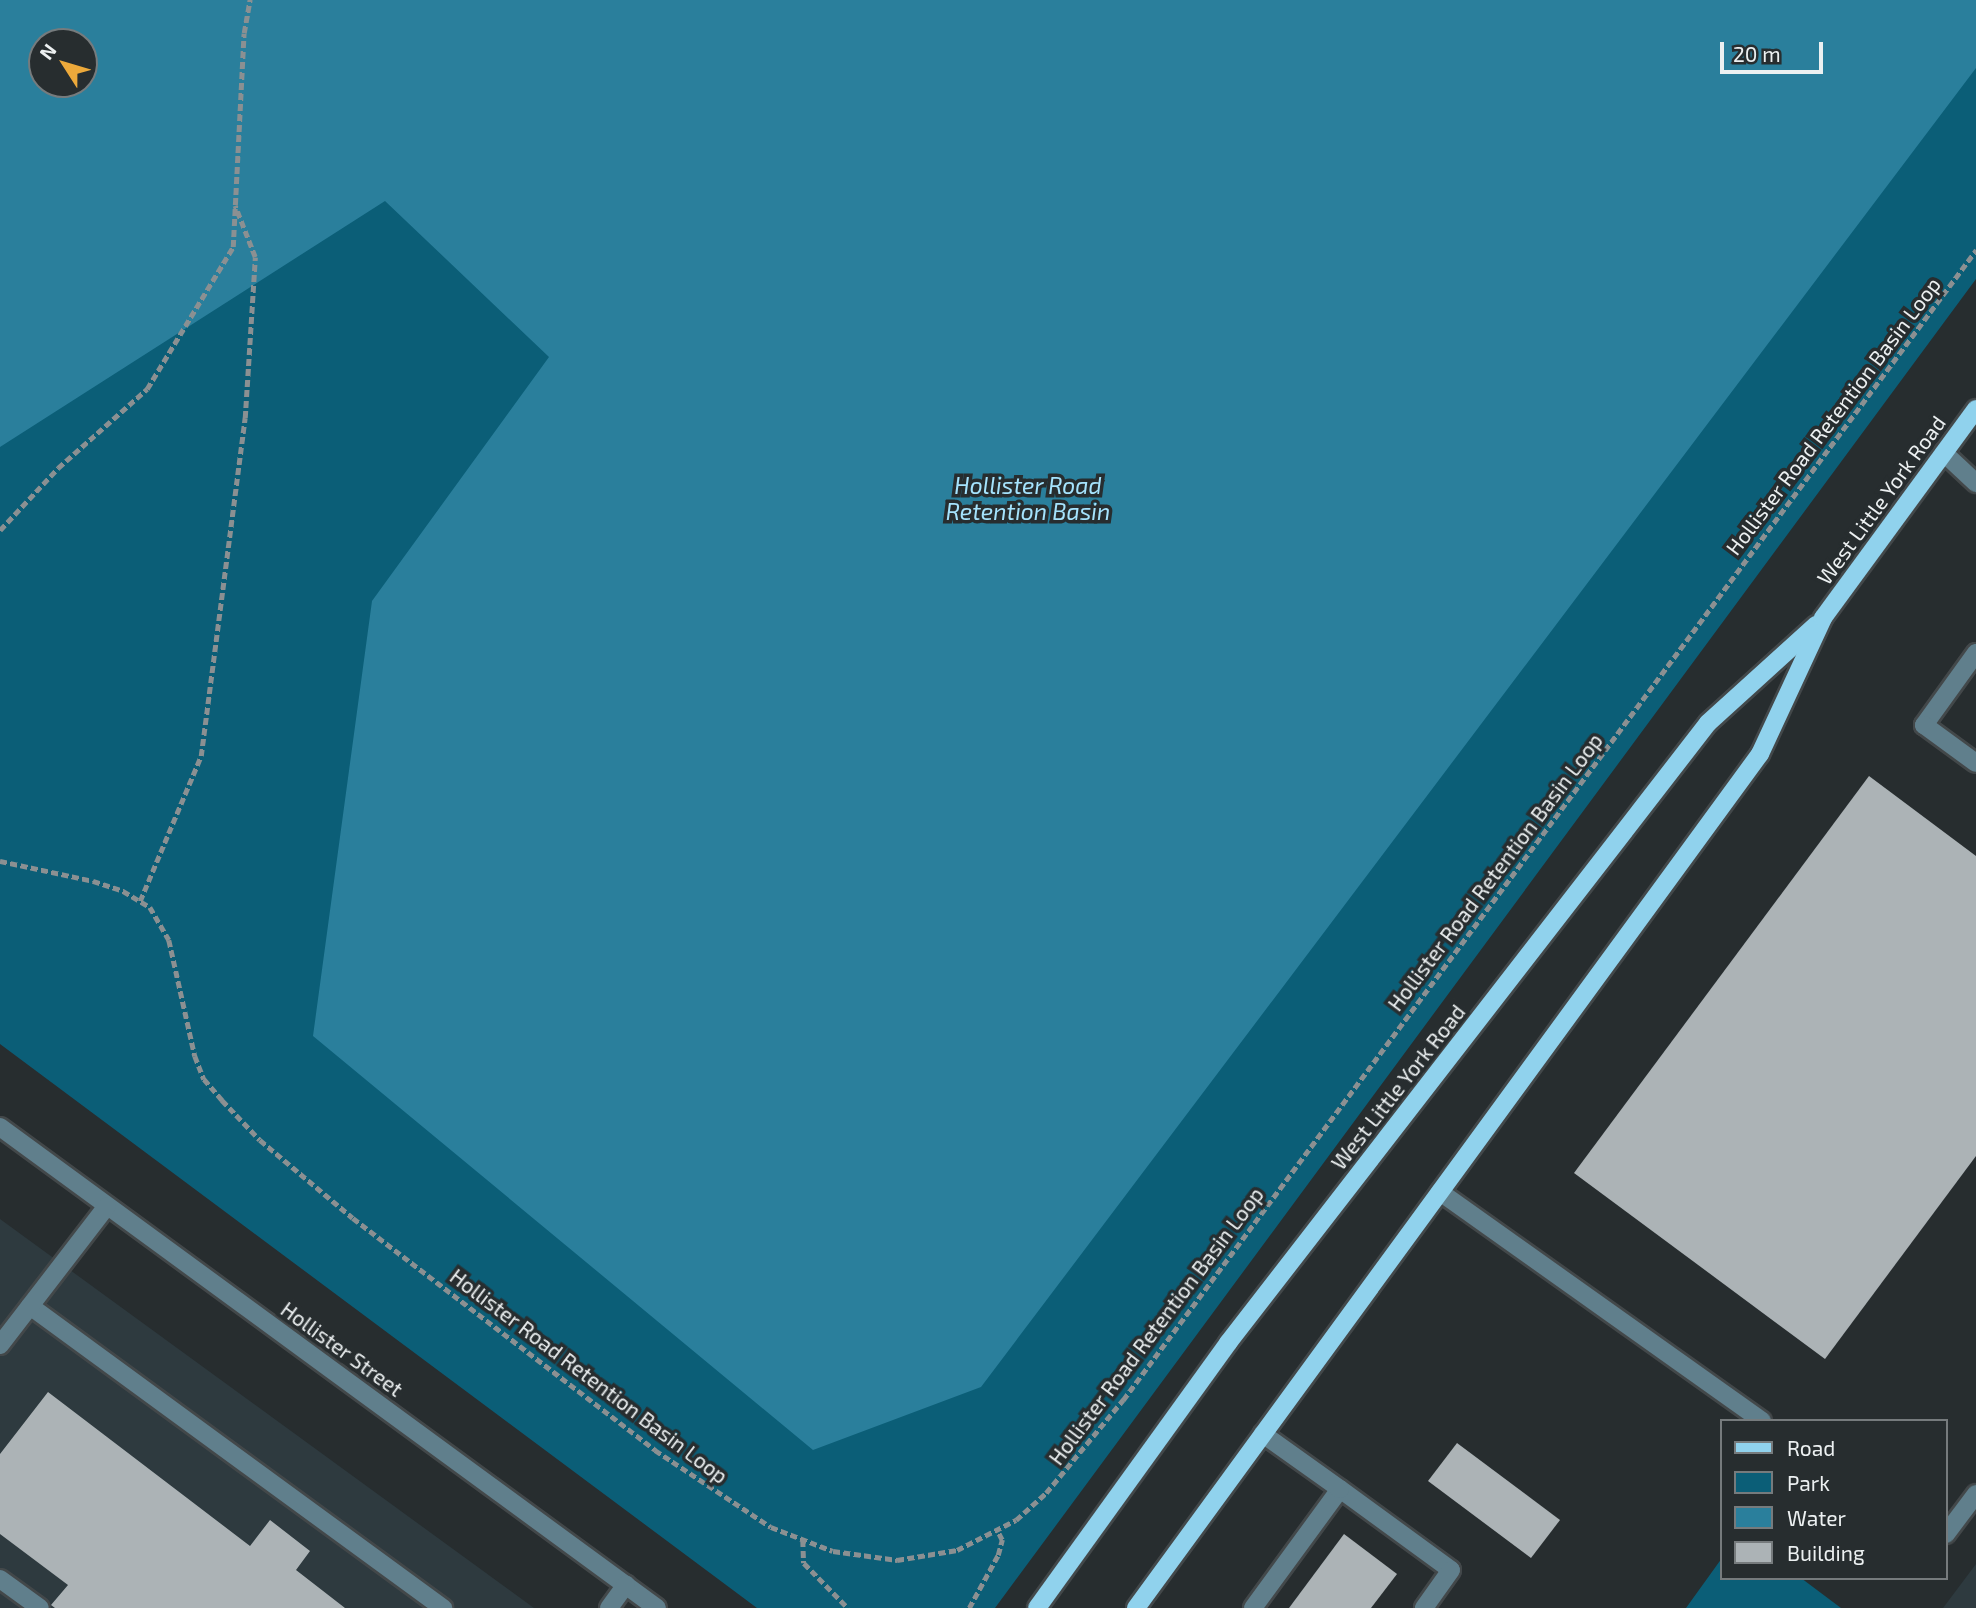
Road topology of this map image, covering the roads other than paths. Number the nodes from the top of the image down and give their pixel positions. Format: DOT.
graph roads {
  1 [pos="1976,409"];
  2 [pos="1944,453"];
  3 [pos="1976,482"];
  4 [pos="1823,618"];
  5 [pos="1976,653"];
  6 [pos="1976,763"];
  7 [pos="0,1127"];
  8 [pos="1440,1192"];
  9 [pos="107,1206"];
  10 [pos="30,1306"];
  11 [pos="0,1345"];
  12 [pos="1759,1419"];
  13 [pos="1263,1434"];
  14 [pos="1340,1489"];
  15 [pos="1976,1494"];
  16 [pos="1948,1531"];
  17 [pos="0,1579"];
  18 [pos="626,1585"];
  19 [pos="40,1608"];
  20 [pos="443,1608"];
  21 [pos="609,1608"];
  22 [pos="657,1608"];
  23 [pos="1037,1608"];
  24 [pos="1136,1608"];
  25 [pos="1253,1608"];
  26 [pos="1424,1608"];
  1 -- 2 [label="main road, West Little York Road"];
  2 -- 3 [label="street"];
  2 -- 4 [label="main road, West Little York Road"];
  4 -- 8 [label="main road, West Little York Road"];
  4 -- 23 [label="main road, West Little York Road"];
  5 -- 6 [label="street"];
  7 -- 9 [label="street, Hollister Street"];
  8 -- 12 [label="street"];
  8 -- 13 [label="main road, West Little York Road"];
  9 -- 10 [label="street"];
  9 -- 18 [label="street, Hollister Street"];
  10 -- 11 [label="street"];
  10 -- 20 [label="street"];
  13 -- 14 [label="street"];
  13 -- 24 [label="main road, West Little York Road"];
  14 -- 25 [label="street"];
  14 -- 26 [label="street"];
  15 -- 16 [label="street"];
  17 -- 19 [label="street"];
  18 -- 21 [label="street"];
  18 -- 22 [label="street, Hollister Street"];
}
